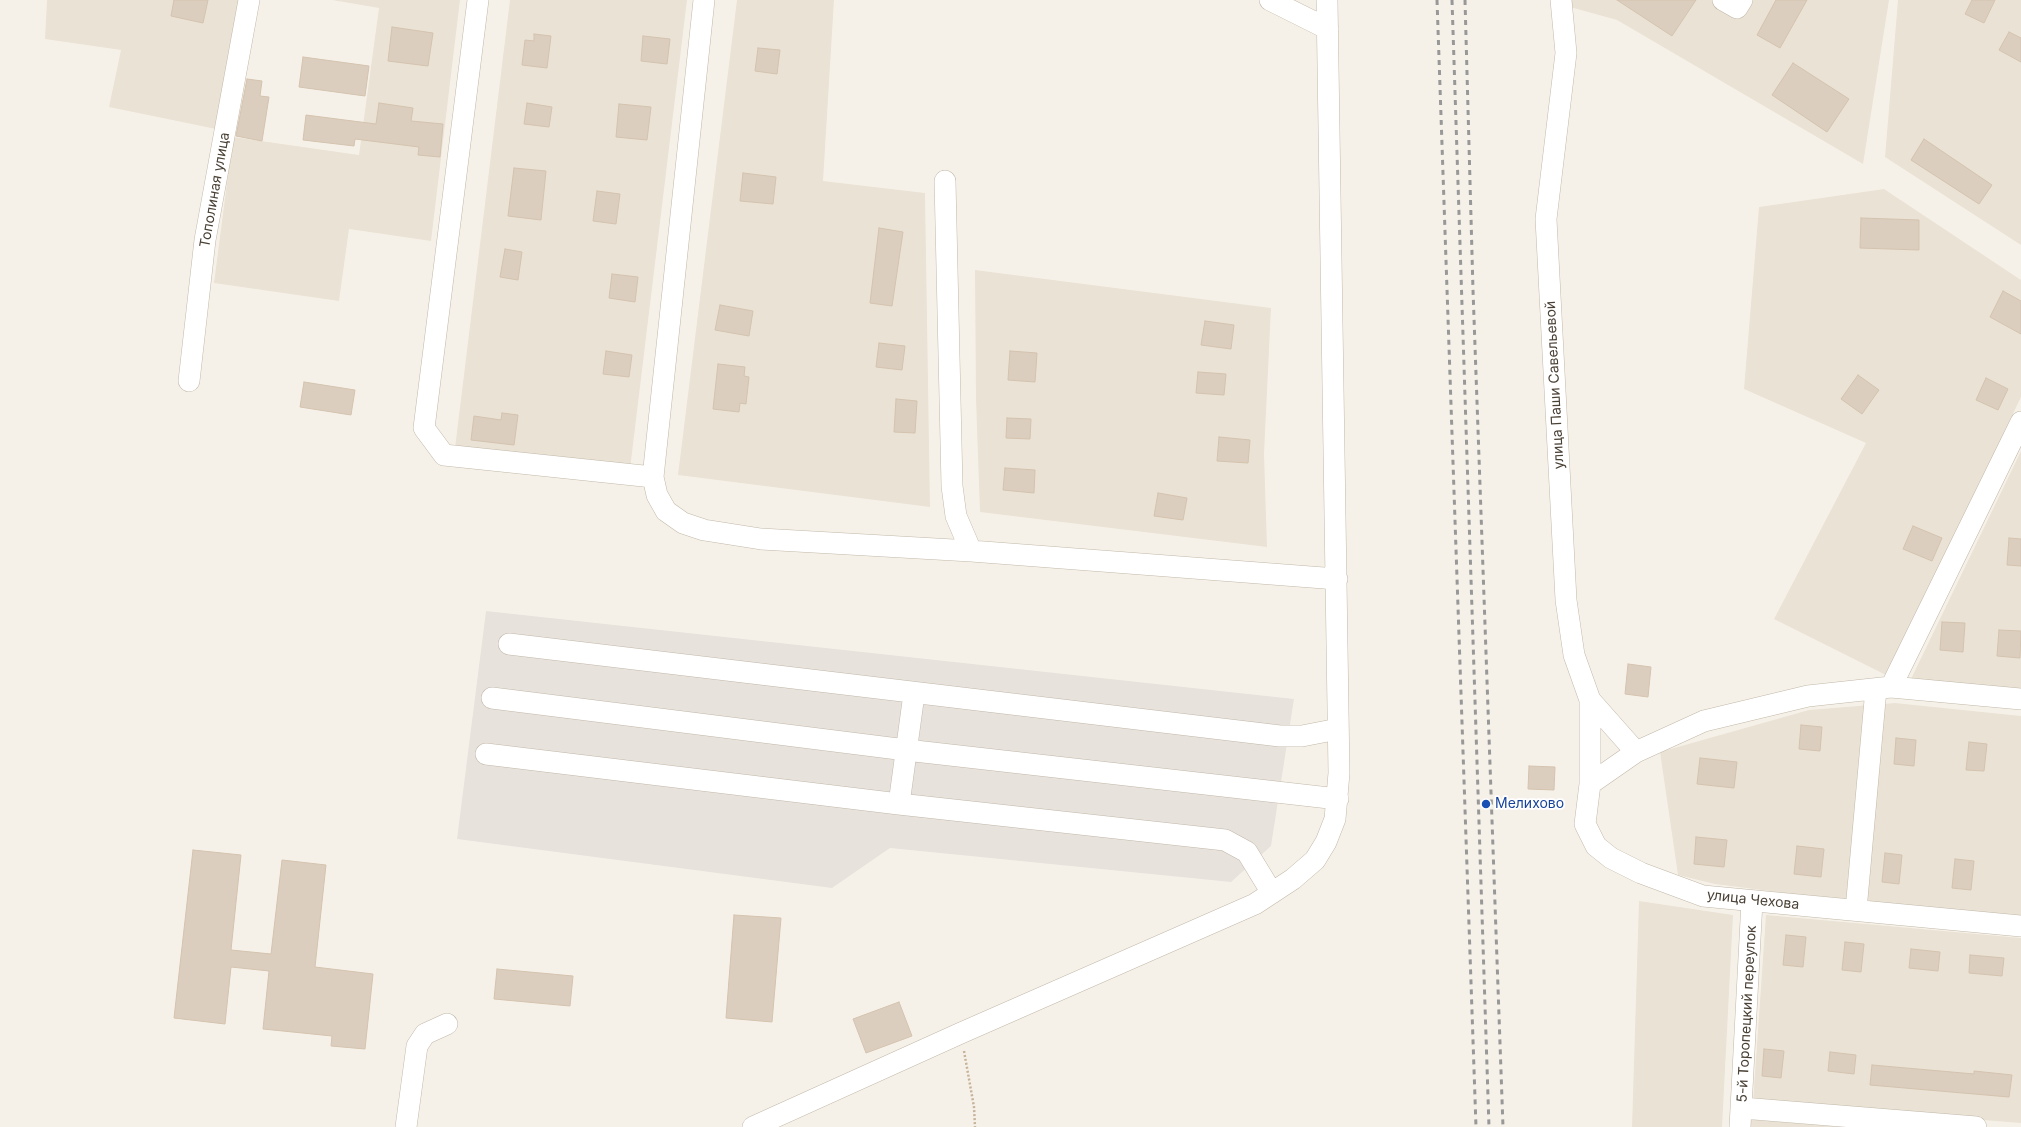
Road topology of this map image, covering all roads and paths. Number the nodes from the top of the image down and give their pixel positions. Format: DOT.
graph roads {
  1 [pos="249,0"];
  2 [pos="478,0"];
  3 [pos="704,0"];
  4 [pos="1270,0"];
  5 [pos="1327,0"];
  6 [pos="1561,0"];
  7 [pos="1723,0"];
  8 [pos="1742,0"];
  9 [pos="1328,29"];
  10 [pos="945,180"];
  11 [pos="190,381"];
  12 [pos="2021,422"];
  13 [pos="653,477"];
  14 [pos="970,551"];
  15 [pos="1337,579"];
  16 [pos="509,644"];
  17 [pos="1883,688"];
  18 [pos="914,694"];
  19 [pos="492,698"];
  20 [pos="2021,699"];
  21 [pos="1590,700"];
  22 [pos="1338,729"];
  23 [pos="906,750"];
  24 [pos="1636,752"];
  25 [pos="486,754"];
  26 [pos="1590,784"];
  27 [pos="1338,799"];
  28 [pos="899,804"];
  29 [pos="1272,893"];
  30 [pos="1752,901"];
  31 [pos="1856,910"];
  32 [pos="2021,926"];
  33 [pos="447,1024"];
  34 [pos="961,1032"];
  35 [pos="1741,1117"];
  36 [pos="406,1127"];
  37 [pos="753,1127"];
  38 [pos="975,1127"];
  39 [pos="1976,1127"];
  1 -- 11 [label="street, Тополиная улица"];
  2 -- 13 [label="street"];
  3 -- 13 [label="street"];
  4 -- 9 [label="street"];
  5 -- 9 [label="street"];
  6 -- 21 [label="street, улица Паши Савельевой"];
  7 -- 8 [label="street"];
  9 -- 15 [label="street"];
  10 -- 14 [label="street"];
  12 -- 17 [label="street"];
  13 -- 14 [label="street"];
  14 -- 15 [label="street"];
  15 -- 22 [label="street"];
  16 -- 18 [label="street"];
  17 -- 20 [label="street"];
  17 -- 24 [label="street"];
  17 -- 31 [label="street"];
  18 -- 22 [label="street"];
  18 -- 23 [label="street"];
  19 -- 23 [label="street"];
  21 -- 24 [label="street, улица Паши Савельевой"];
  21 -- 26 [label="street, улица Чехова"];
  22 -- 27 [label="street"];
  23 -- 27 [label="street"];
  23 -- 28 [label="street"];
  24 -- 26 [label="street"];
  25 -- 28 [label="street"];
  26 -- 30 [label="street, улица Чехова"];
  27 -- 29 [label="street"];
  28 -- 29 [label="street"];
  29 -- 34 [label="street"];
  30 -- 31 [label="street, улица Чехова"];
  30 -- 35 [label="street, 5-й Торопецкий переулок"];
  31 -- 32 [label="street, улица Чехова"];
  33 -- 36 [label="street"];
  34 -- 37 [label="street"];
  34 -- 38 [label="path"];
  35 -- 39 [label="street"];
}
